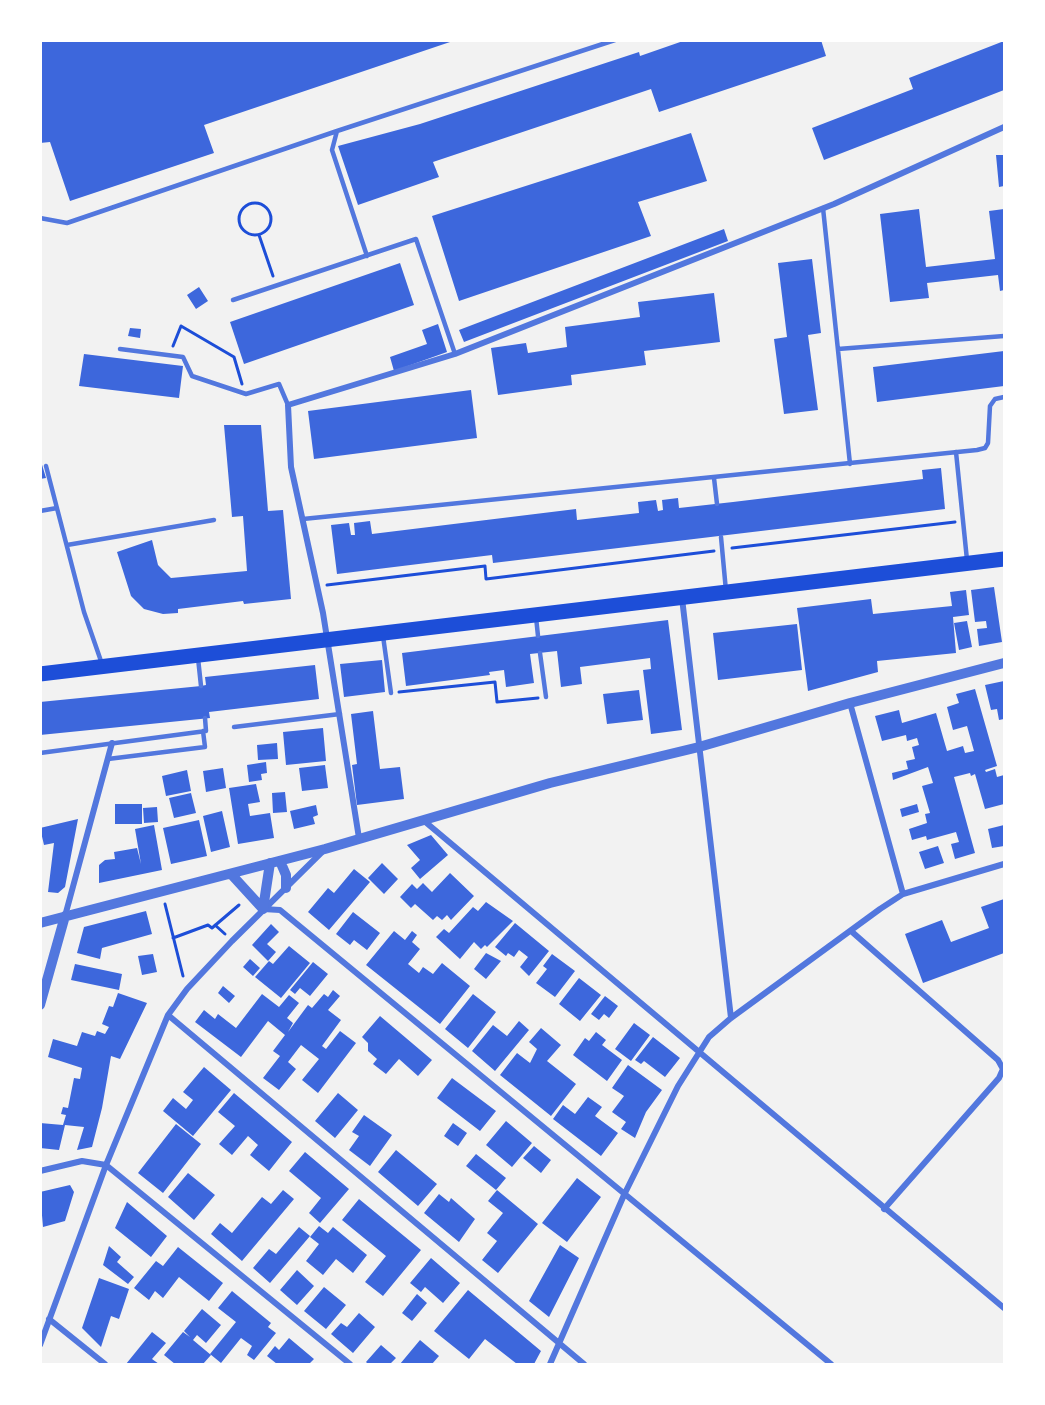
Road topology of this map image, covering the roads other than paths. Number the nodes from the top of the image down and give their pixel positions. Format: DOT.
graph roads {
  1 [pos="615,40"];
  2 [pos="1005,127"];
  3 [pos="337,131"];
  4 [pos="824,208"];
  5 [pos="40,218"];
  6 [pos="367,256"];
  7 [pos="233,300"];
  8 [pos="1005,336"];
  9 [pos="120,349"];
  10 [pos="838,349"];
  11 [pos="455,354"];
  12 [pos="1005,397"];
  13 [pos="288,405"];
  14 [pos="956,452"];
  15 [pos="850,464"];
  16 [pos="46,466"];
  17 [pos="714,478"];
  18 [pos="717,504"];
  19 [pos="57,508"];
  20 [pos="40,511"];
  21 [pos="303,519"];
  22 [pos="214,520"];
  23 [pos="720,537"];
  24 [pos="67,545"];
  25 [pos="1005,559"];
  26 [pos="968,563"];
  27 [pos="726,592"];
  28 [pos="682,597"];
  29 [pos="536,615"];
  30 [pos="383,633"];
  31 [pos="538,636"];
  32 [pos="327,639"];
  33 [pos="540,653"];
  34 [pos="197,655"];
  35 [pos="1005,663"];
  36 [pos="103,666"];
  37 [pos="40,674"];
  38 [pos="201,686"];
  39 [pos="392,693"];
  40 [pos="546,697"];
  41 [pos="850,703"];
  42 [pos="340,714"];
  43 [pos="205,718"];
  44 [pos="234,727"];
  45 [pos="203,731"];
  46 [pos="112,743"];
  47 [pos="699,747"];
  48 [pos="40,753"];
  49 [pos="108,759"];
  50 [pos="422,819"];
  51 [pos="359,838"];
  52 [pos="325,849"];
  53 [pos="275,862"];
  54 [pos="1005,864"];
  55 [pos="231,874"];
  56 [pos="286,888"];
  57 [pos="903,894"];
  58 [pos="263,909"];
  59 [pos="65,916"];
  60 [pos="40,923"];
  61 [pos="851,931"];
  62 [pos="40,1005"];
  63 [pos="168,1015"];
  64 [pos="730,1018"];
  65 [pos="698,1052"];
  66 [pos="106,1165"];
  67 [pos="40,1171"];
  68 [pos="624,1195"];
  69 [pos="884,1209"];
  70 [pos="1005,1308"];
  71 [pos="49,1318"];
  72 [pos="559,1344"];
  73 [pos="40,1345"];
  74 [pos="105,1365"];
  75 [pos="350,1365"];
  76 [pos="550,1365"];
  77 [pos="584,1365"];
  78 [pos="831,1365"];
  1 -- 3 [label="lane"];
  2 -- 4 [label="street"];
  3 -- 5 [label="lane"];
  3 -- 6 [label="lane"];
  4 -- 10 [label="lane"];
  4 -- 11 [label="street"];
  6 -- 7 [label="lane"];
  6 -- 11 [label="lane"];
  8 -- 10 [label="lane"];
  9 -- 13 [label="lane"];
  10 -- 15 [label="lane"];
  11 -- 13 [label="street"];
  12 -- 14 [label="lane"];
  13 -- 21 [label="street"];
  14 -- 15 [label="lane"];
  14 -- 26 [label="lane"];
  15 -- 17 [label="lane"];
  16 -- 19 [label="lane"];
  17 -- 18 [label="lane"];
  17 -- 21 [label="lane"];
  19 -- 20 [label="lane"];
  19 -- 24 [label="lane"];
  21 -- 32 [label="street"];
  22 -- 24 [label="lane"];
  23 -- 27 [label="lane"];
  24 -- 36 [label="lane"];
  25 -- 26 [label="main road"];
  26 -- 27 [label="main road"];
  27 -- 28 [label="main road"];
  28 -- 29 [label="main road"];
  28 -- 47 [label="street"];
  29 -- 30 [label="main road"];
  29 -- 31 [label="lane"];
  30 -- 32 [label="main road"];
  30 -- 39 [label="lane"];
  32 -- 34 [label="main road"];
  32 -- 42 [label="street"];
  33 -- 40 [label="lane"];
  34 -- 36 [label="main road"];
  34 -- 38 [label="lane"];
  35 -- 41 [label="street"];
  36 -- 37 [label="main road"];
  41 -- 47 [label="street"];
  41 -- 57 [label="street"];
  42 -- 44 [label="lane"];
  42 -- 51 [label="street"];
  43 -- 45 [label="lane"];
  45 -- 46 [label="lane"];
  45 -- 49 [label="lane"];
  46 -- 48 [label="lane"];
  46 -- 49 [label="street"];
  47 -- 50 [label="street"];
  47 -- 64 [label="street"];
  49 -- 59 [label="street"];
  50 -- 51 [label="street"];
  50 -- 65 [label="street"];
  51 -- 52 [label="street"];
  52 -- 53 [label="street"];
  52 -- 56 [label="street"];
  53 -- 55 [label="street"];
  53 -- 56 [label="street"];
  53 -- 58 [label="street"];
  54 -- 57 [label="street"];
  55 -- 58 [label="street"];
  55 -- 59 [label="street"];
  56 -- 58 [label="street"];
  57 -- 61 [label="street"];
  58 -- 63 [label="street"];
  58 -- 68 [label="street"];
  59 -- 60 [label="street"];
  59 -- 62 [label="street"];
  61 -- 64 [label="street"];
  61 -- 69 [label="street"];
  63 -- 66 [label="street"];
  63 -- 72 [label="street"];
  64 -- 65 [label="street"];
  65 -- 68 [label="street"];
  65 -- 69 [label="street"];
  66 -- 67 [label="street"];
  66 -- 71 [label="street"];
  66 -- 75 [label="street"];
  68 -- 72 [label="street"];
  68 -- 78 [label="street"];
  69 -- 70 [label="street"];
  71 -- 73 [label="street"];
  71 -- 74 [label="street"];
  72 -- 76 [label="street"];
  72 -- 77 [label="street"];
}
